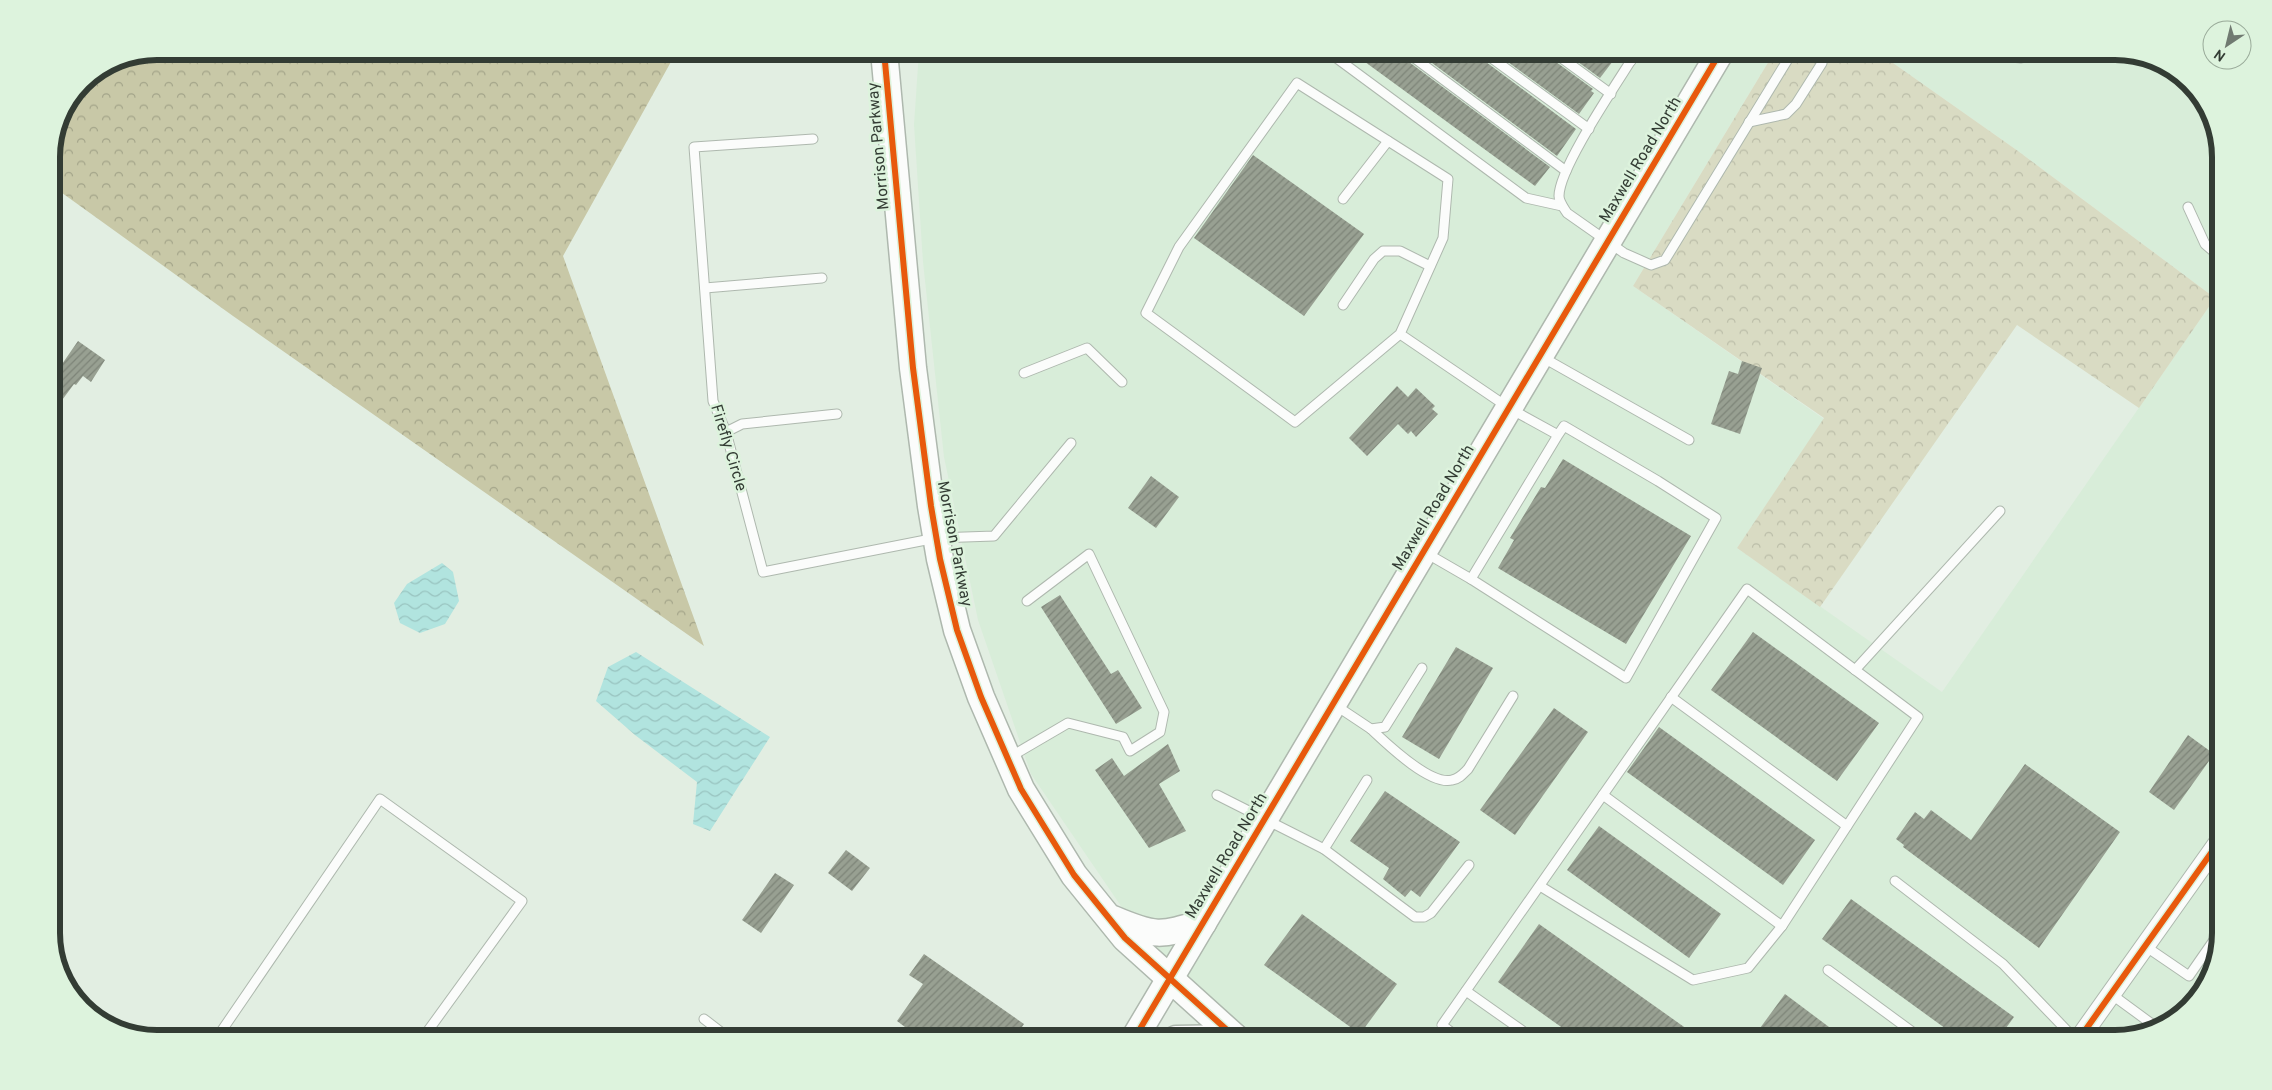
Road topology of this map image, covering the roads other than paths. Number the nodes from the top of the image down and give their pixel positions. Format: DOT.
graph roads {
  1 [pos="885,60"];
  2 [pos="1340,60"];
  3 [pos="1417,60"];
  4 [pos="1494,60"];
  5 [pos="1564,60"];
  6 [pos="1716,60"];
  7 [pos="1787,60"];
  8 [pos="1820,60"];
  9 [pos="1631,61"];
  10 [pos="1611,94"];
  11 [pos="1749,122"];
  12 [pos="1589,129"];
  13 [pos="813,139"];
  14 [pos="1388,141"];
  15 [pos="1566,171"];
  16 [pos="1343,200"];
  17 [pos="1562,206"];
  18 [pos="2188,207"];
  19 [pos="1607,242"];
  20 [pos="2212,251"];
  21 [pos="1430,266"];
  22 [pos="822,278"];
  23 [pos="705,288"];
  24 [pos="1343,305"];
  25 [pos="1400,334"];
  26 [pos="1540,356"];
  27 [pos="1024,373"];
  28 [pos="1122,382"];
  29 [pos="1509,408"];
  30 [pos="837,414"];
  31 [pos="726,432"];
  32 [pos="1558,435"];
  33 [pos="1689,440"];
  34 [pos="1071,443"];
  35 [pos="2000,511"];
  36 [pos="936,538"];
  37 [pos="1424,552"];
  38 [pos="1471,579"];
  39 [pos="1027,601"];
  40 [pos="1422,668"];
  41 [pos="1855,670"];
  42 [pos="1514,696"];
  43 [pos="1671,697"];
  44 [pos="1333,704"];
  45 [pos="1371,729"];
  46 [pos="1008,759"];
  47 [pos="1367,780"];
  48 [pos="1217,795"];
  49 [pos="1603,795"];
  50 [pos="1264,819"];
  51 [pos="1847,826"];
  52 [pos="1324,849"];
  53 [pos="2212,853"];
  54 [pos="1469,865"];
  55 [pos="1895,881"];
  56 [pos="1540,886"];
  57 [pos="1108,917"];
  58 [pos="1203,923"];
  59 [pos="1782,926"];
  60 [pos="2211,944"];
  61 [pos="2145,946"];
  62 [pos="1828,970"];
  63 [pos="1170,978"];
  64 [pos="1466,990"];
  65 [pos="2111,994"];
  66 [pos="704,1019"];
  67 [pos="2152,1023"];
  68 [pos="222,1030"];
  69 [pos="429,1030"];
  70 [pos="718,1030"];
  71 [pos="1139,1030"];
  72 [pos="1227,1030"];
  73 [pos="1448,1030"];
  74 [pos="1522,1030"];
  75 [pos="1910,1030"];
  76 [pos="2066,1030"];
  77 [pos="2085,1030"];
  1 -- 36 [label="street, Morrison Parkway"];
  2 -- 17 [label="lane"];
  3 -- 15 [label="lane"];
  4 -- 12 [label="lane"];
  5 -- 10 [label="lane"];
  6 -- 19 [label="street, Maxwell Road North"];
  7 -- 11 [label="lane"];
  8 -- 11 [label="lane"];
  9 -- 10 [label="lane"];
  10 -- 12 [label="lane"];
  11 -- 19 [label="lane"];
  12 -- 15 [label="lane"];
  13 -- 23 [label="lane, Firefly Circle"];
  14 -- 16 [label="lane"];
  14 -- 21 [label="lane"];
  14 -- 25 [label="lane"];
  15 -- 17 [label="lane"];
  17 -- 19 [label="lane"];
  18 -- 20 [label="lane"];
  19 -- 26 [label="street, Maxwell Road North"];
  21 -- 24 [label="lane"];
  21 -- 25 [label="lane"];
  22 -- 23 [label="lane"];
  23 -- 31 [label="lane, Firefly Circle"];
  25 -- 29 [label="lane"];
  26 -- 29 [label="street, Maxwell Road North"];
  26 -- 33 [label="lane"];
  27 -- 28 [label="lane"];
  29 -- 32 [label="lane"];
  29 -- 37 [label="street, Maxwell Road North"];
  30 -- 31 [label="lane"];
  31 -- 36 [label="lane, Firefly Circle"];
  32 -- 38 [label="lane"];
  32 -- 38 [label="lane"];
  34 -- 36 [label="lane, Firefly Circle"];
  35 -- 41 [label="lane"];
  36 -- 46 [label="street, Morrison Parkway"];
  37 -- 38 [label="lane"];
  37 -- 44 [label="street, Maxwell Road North"];
  39 -- 46 [label="lane"];
  40 -- 45 [label="lane"];
  41 -- 43 [label="lane"];
  41 -- 51 [label="lane"];
  42 -- 45 [label="lane"];
  43 -- 49 [label="lane"];
  43 -- 51 [label="lane"];
  44 -- 45 [label="lane"];
  44 -- 50 [label="street, Maxwell Road North"];
  46 -- 57 [label="street, Morrison Parkway"];
  47 -- 52 [label="lane"];
  48 -- 50 [label="lane"];
  49 -- 56 [label="lane"];
  49 -- 59 [label="lane"];
  50 -- 52 [label="lane"];
  50 -- 58 [label="street, Maxwell Road North"];
  51 -- 59 [label="lane"];
  52 -- 54 [label="lane"];
  53 -- 61 [label="street"];
  55 -- 76 [label="lane"];
  56 -- 59 [label="lane"];
  56 -- 64 [label="lane"];
  57 -- 58 [label="street"];
  57 -- 63 [label="street, Morrison Parkway"];
  58 -- 63 [label="street, Maxwell Road North"];
  60 -- 61 [label="lane"];
  61 -- 65 [label="street"];
  62 -- 75 [label="lane"];
  63 -- 71 [label="street, Maxwell Road North"];
  63 -- 72 [label="street, Morrison Parkway"];
  64 -- 73 [label="lane"];
  64 -- 74 [label="lane"];
  65 -- 67 [label="lane"];
  65 -- 77 [label="street"];
  66 -- 70 [label="lane"];
  68 -- 69 [label="lane"];
}
